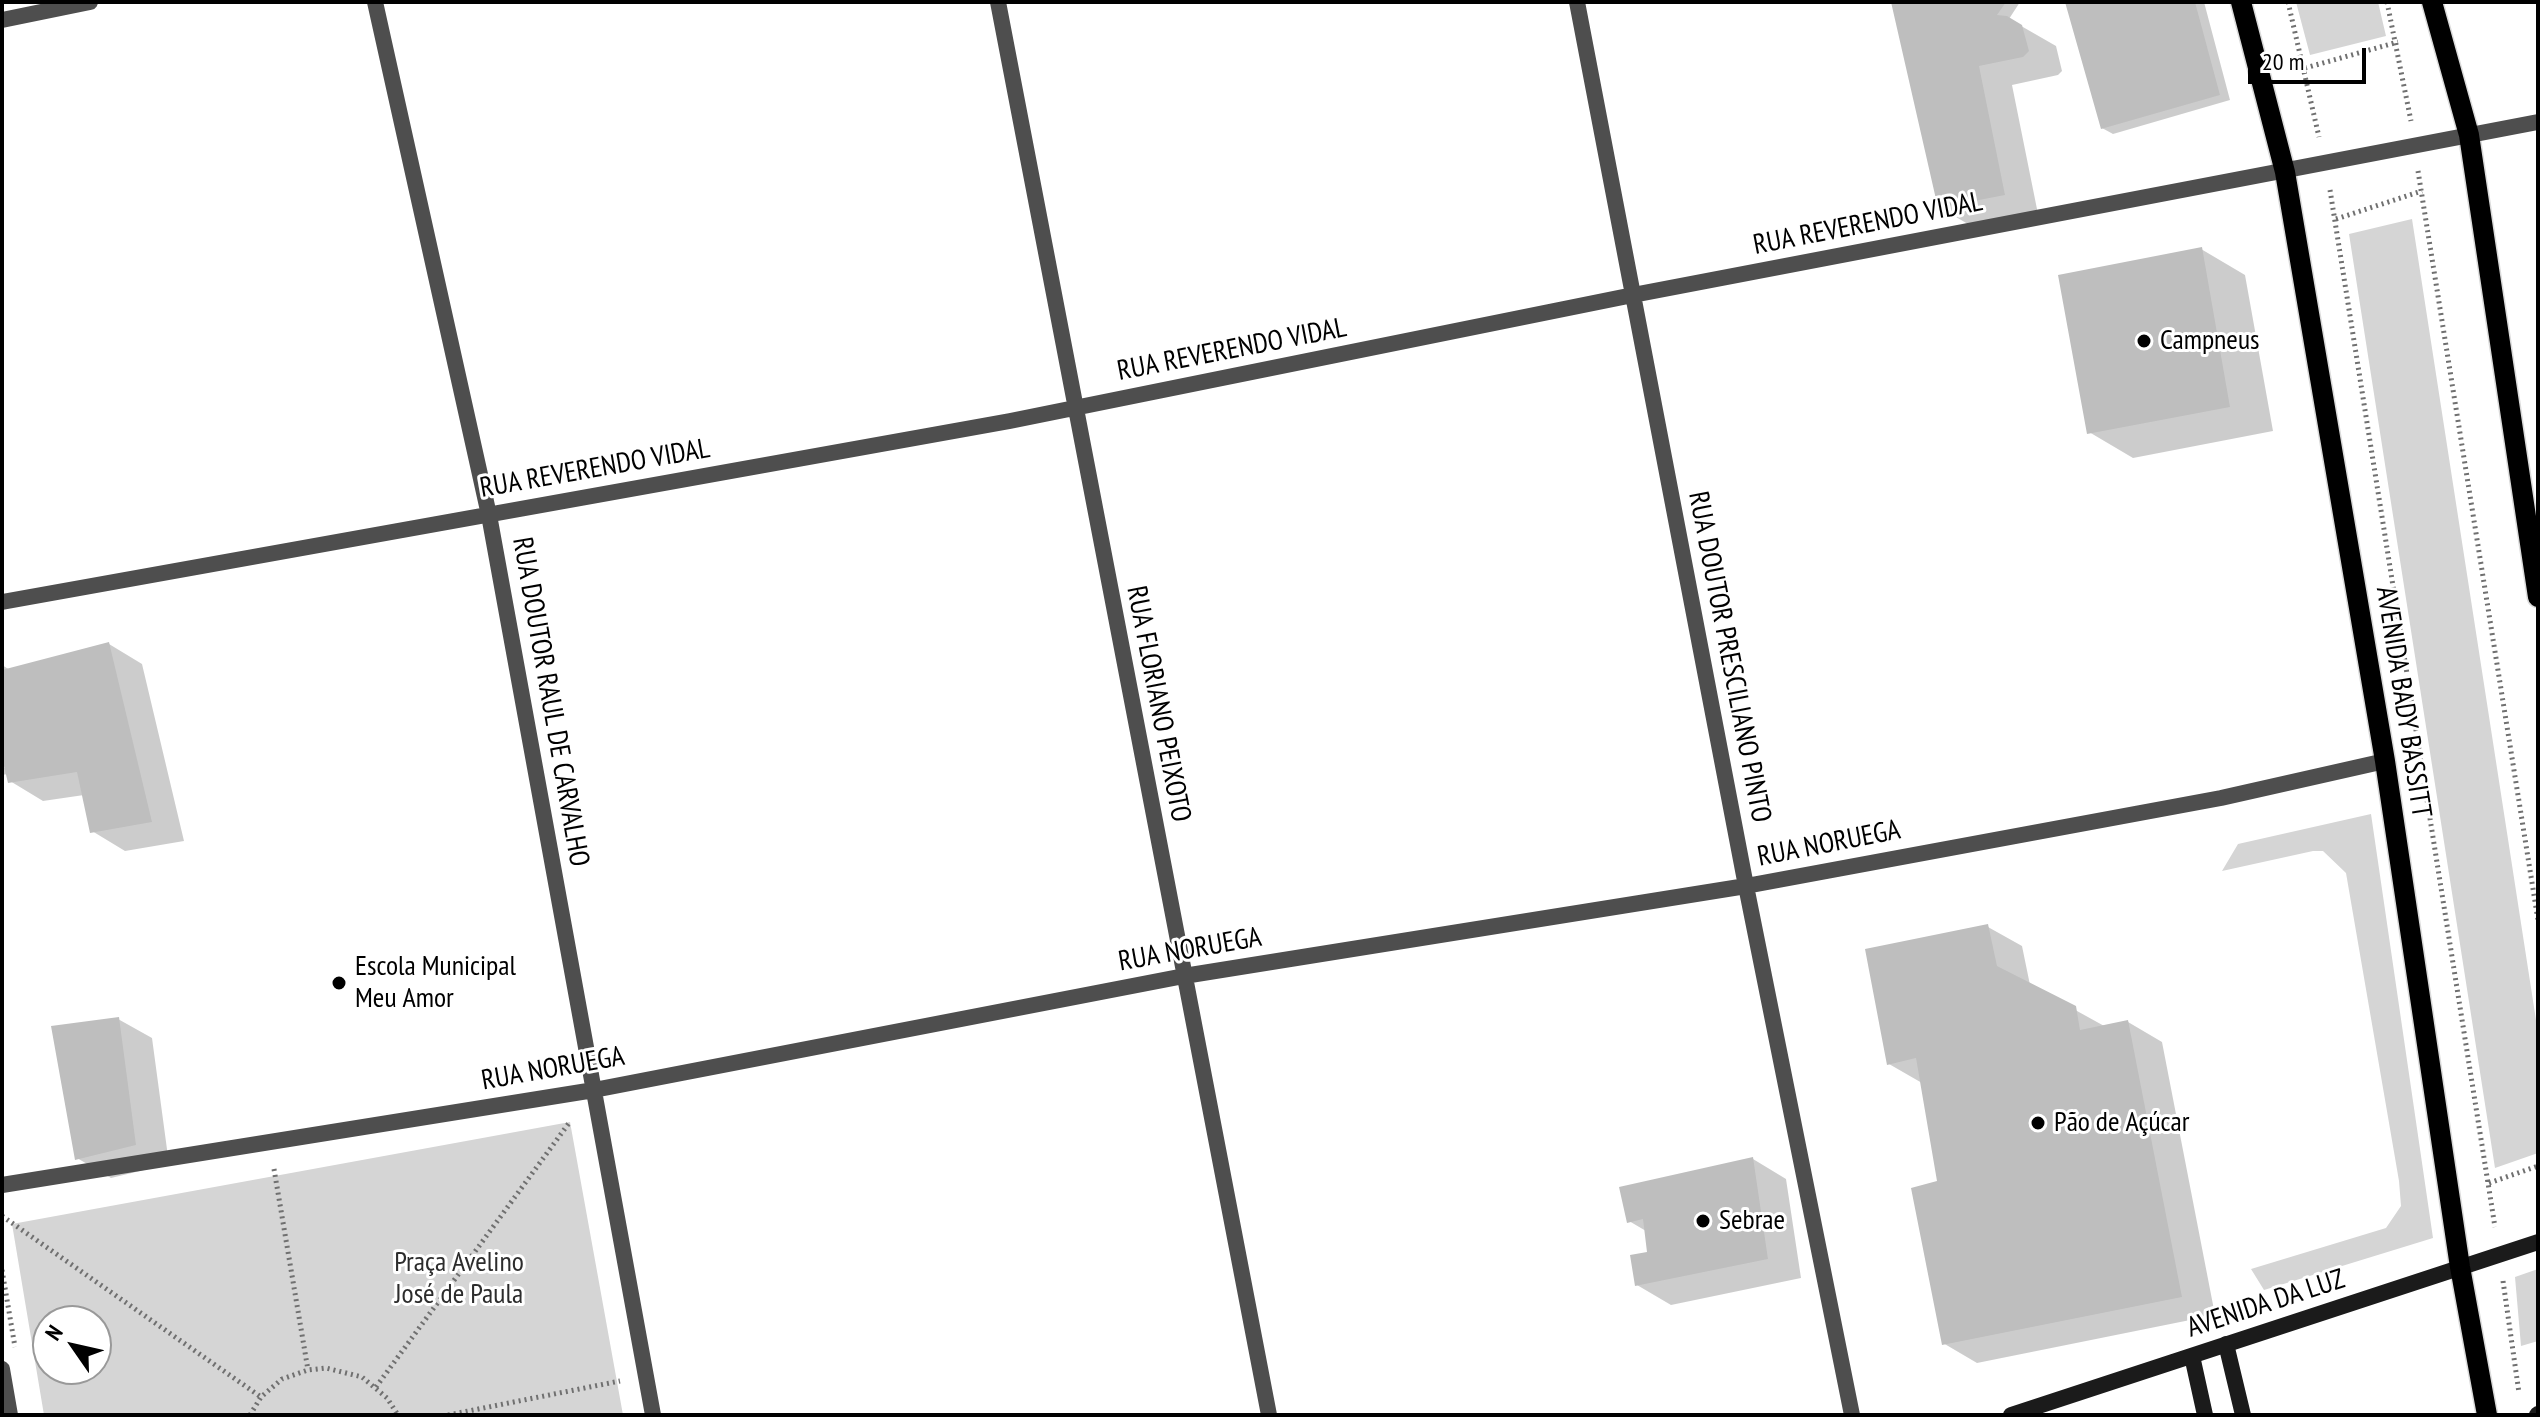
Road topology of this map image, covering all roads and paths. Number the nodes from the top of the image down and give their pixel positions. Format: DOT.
graph roads {
  1 [pos="90,2"];
  2 [pos="375,2"];
  3 [pos="998,2"];
  4 [pos="1577,2"];
  5 [pos="2241,2"];
  6 [pos="2288,2"];
  7 [pos="2387,2"];
  8 [pos="2432,2"];
  9 [pos="2,20"];
  10 [pos="2398,42"];
  11 [pos="2305,68"];
  12 [pos="2538,122"];
  13 [pos="2469,135"];
  14 [pos="2415,146"];
  15 [pos="2325,164"];
  16 [pos="2285,172"];
  17 [pos="2422,191"];
  18 [pos="2336,219"];
  19 [pos="1633,295"];
  20 [pos="1075,408"];
  21 [pos="489,515"];
  22 [pos="2538,597"];
  23 [pos="2,602"];
  24 [pos="2385,761"];
  25 [pos="1746,886"];
  26 [pos="2538,920"];
  27 [pos="1184,976"];
  28 [pos="594,1090"];
  29 [pos="273,1160"];
  30 [pos="2538,1166"];
  31 [pos="2489,1183"];
  32 [pos="2,1185"];
  33 [pos="2,1216"];
  34 [pos="2538,1242"];
  35 [pos="2499,1256"];
  36 [pos="2460,1267"];
  37 [pos="2226,1344"];
  38 [pos="2192,1356"];
  39 [pos="2,1369"];
  40 [pos="308,1370"];
  41 [pos="630,1379"];
  42 [pos="376,1387"];
  43 [pos="261,1397"];
  44 [pos="2520,1400"];
  45 [pos="10,1415"];
  46 [pos="250,1415"];
  47 [pos="398,1415"];
  48 [pos="448,1415"];
  49 [pos="653,1415"];
  50 [pos="1269,1415"];
  51 [pos="1852,1415"];
  52 [pos="2011,1415"];
  53 [pos="2205,1415"];
  54 [pos="2243,1415"];
  55 [pos="2487,1415"];
  1 -- 9 [label="street"];
  2 -- 21 [label="street, RUA DOUTOR RAUL DE CARVALHO"];
  3 -- 20 [label="street, RUA FLORIANO PEIXOTO"];
  4 -- 19 [label="street, RUA DOUTOR PRESCILIANO PINTO"];
  5 -- 16 [label="main road, AVENIDA BADY BASSITT"];
  6 -- 11 [label="path"];
  7 -- 10 [label="path"];
  8 -- 13 [label="main road"];
  10 -- 11 [label="path"];
  10 -- 14 [label="path"];
  11 -- 15 [label="path"];
  12 -- 13 [label="street, RUA REVERENDO VIDAL"];
  13 -- 14 [label="street, RUA REVERENDO VIDAL"];
  13 -- 22 [label="main road"];
  14 -- 15 [label="street, RUA REVERENDO VIDAL"];
  14 -- 17 [label="path"];
  15 -- 16 [label="street, RUA REVERENDO VIDAL"];
  15 -- 18 [label="path"];
  16 -- 19 [label="street, RUA REVERENDO VIDAL"];
  16 -- 24 [label="main road, AVENIDA BADY BASSITT"];
  17 -- 18 [label="path"];
  17 -- 26 [label="path"];
  18 -- 31 [label="path"];
  19 -- 20 [label="street, RUA REVERENDO VIDAL"];
  19 -- 25 [label="street, RUA DOUTOR PRESCILIANO PINTO"];
  20 -- 21 [label="street, RUA REVERENDO VIDAL"];
  20 -- 27 [label="street, RUA FLORIANO PEIXOTO"];
  21 -- 23 [label="street, RUA REVERENDO VIDAL"];
  21 -- 28 [label="street, RUA DOUTOR RAUL DE CARVALHO"];
  24 -- 25 [label="street, RUA NORUEGA"];
  24 -- 36 [label="main road, AVENIDA BADY BASSITT"];
  25 -- 27 [label="street, RUA NORUEGA"];
  25 -- 51 [label="street, RUA DOUTOR PRESCILIANO PINTO"];
  27 -- 28 [label="street, RUA NORUEGA"];
  27 -- 50 [label="street, RUA FLORIANO PEIXOTO"];
  28 -- 32 [label="street, RUA NORUEGA"];
  28 -- 42 [label="path"];
  28 -- 49 [label="street, RUA DOUTOR RAUL DE CARVALHO"];
  29 -- 40 [label="path"];
  30 -- 31 [label="path"];
  31 -- 35 [label="path"];
  33 -- 43 [label="path"];
  34 -- 35 [label="street, AVENIDA DA LUZ"];
  35 -- 36 [label="street, AVENIDA DA LUZ"];
  35 -- 44 [label="path"];
  36 -- 37 [label="street, AVENIDA DA LUZ"];
  36 -- 55 [label="main road, AVENIDA BADY BASSITT"];
  37 -- 38 [label="street, AVENIDA DA LUZ"];
  37 -- 54 [label="street"];
  38 -- 52 [label="street, AVENIDA DA LUZ"];
  38 -- 53 [label="street"];
  39 -- 45 [label="street"];
  40 -- 42 [label="path"];
  40 -- 43 [label="path"];
  41 -- 48 [label="path"];
  42 -- 47 [label="path"];
  43 -- 46 [label="path"];
}
